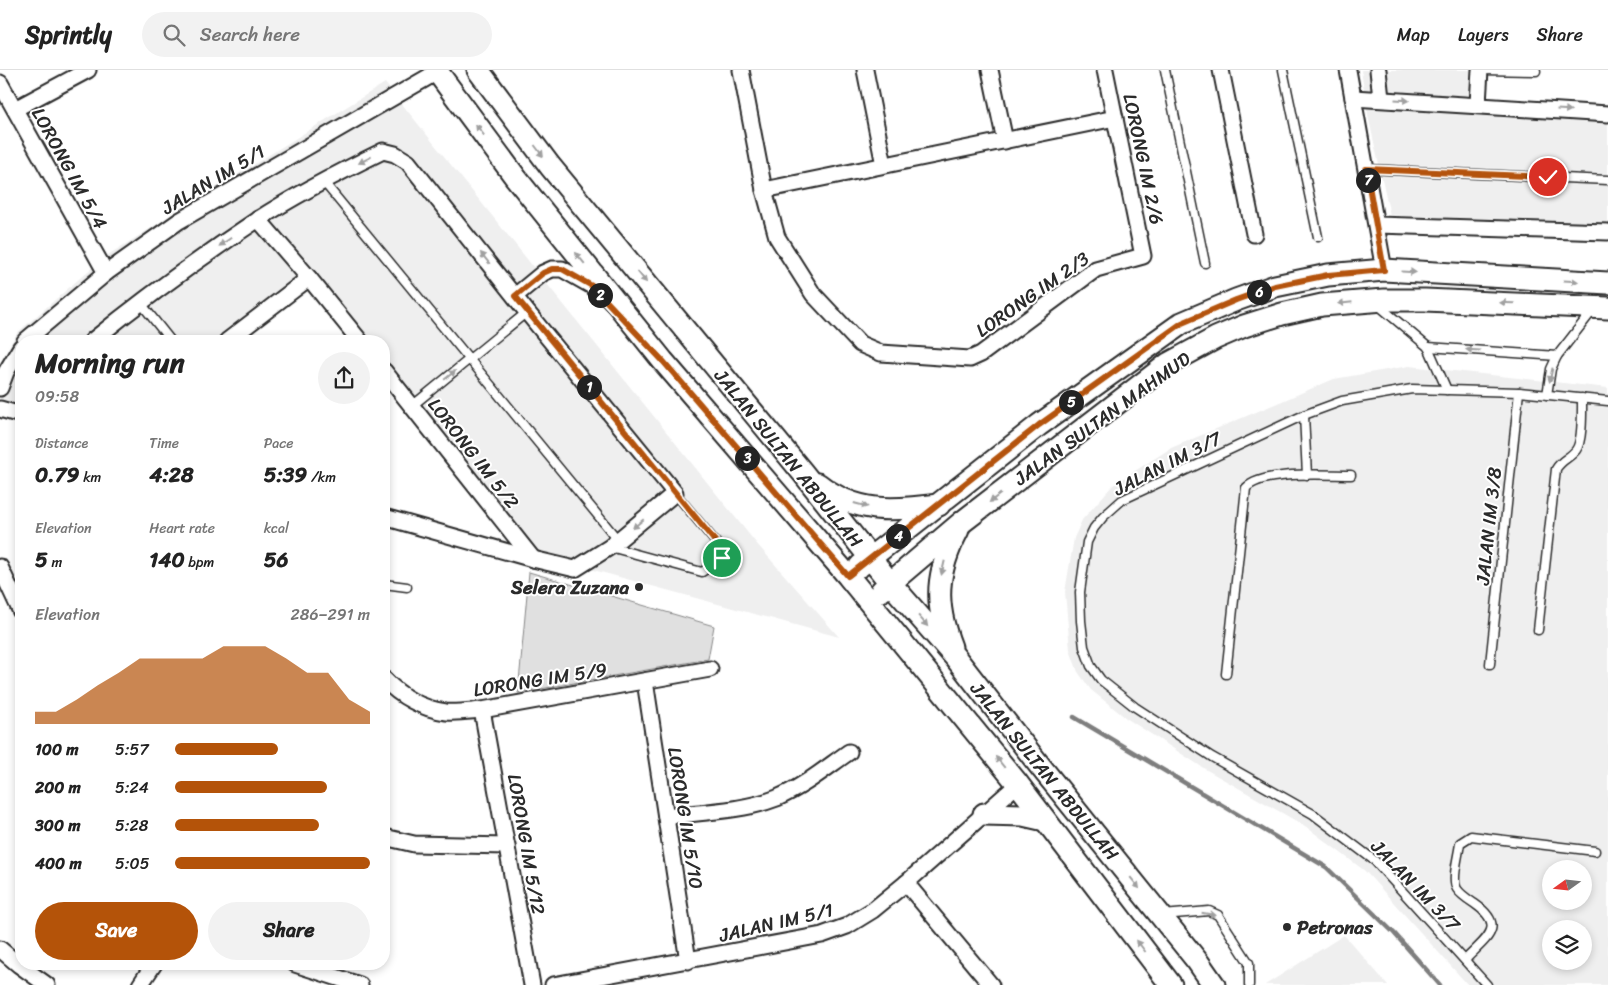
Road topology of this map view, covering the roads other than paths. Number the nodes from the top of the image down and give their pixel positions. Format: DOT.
graph roads {
  1 [pos="88,70"];
  2 [pos="478,70"];
  3 [pos="741,70"];
  4 [pos="865,70"];
  5 [pos="990,70"];
  6 [pos="1105,70"];
  7 [pos="1165,70"];
  8 [pos="1221,70"];
  9 [pos="1283,70"];
  10 [pos="1348,70"];
  11 [pos="1378,70"];
  12 [pos="1481,70"];
  13 [pos="436,71"];
  14 [pos="1536,71"];
  15 [pos="0,83"];
  16 [pos="1353,98"];
  17 [pos="1381,99"];
  18 [pos="1478,104"];
  19 [pos="14,109"];
  20 [pos="1608,114"];
  21 [pos="1115,118"];
  22 [pos="1005,141"];
  23 [pos="884,165"];
  24 [pos="1366,169"];
  25 [pos="1608,180"];
  26 [pos="323,181"];
  27 [pos="764,190"];
  28 [pos="258,220"];
  29 [pos="1377,225"];
  30 [pos="1608,232"];
  31 [pos="1254,234"];
  32 [pos="1318,237"];
  33 [pos="1144,256"];
  34 [pos="1205,263"];
  35 [pos="1384,270"];
  36 [pos="106,273"];
  37 [pos="309,278"];
  38 [pos="1608,283"];
  39 [pos="515,296"];
  40 [pos="1373,300"];
  41 [pos="140,302"];
  42 [pos="1602,307"];
  43 [pos="527,312"];
  44 [pos="32,335"];
  45 [pos="99,335"];
  46 [pos="167,335"];
  47 [pos="235,335"];
  48 [pos="355,335"];
  49 [pos="1428,347"];
  50 [pos="1557,356"];
  51 [pos="15,357"];
  52 [pos="468,360"];
  53 [pos="663,361"];
  54 [pos="390,378"];
  55 [pos="0,388"];
  56 [pos="1447,390"];
  57 [pos="1519,392"];
  58 [pos="1547,395"];
  59 [pos="1582,398"];
  60 [pos="1608,401"];
  61 [pos="412,406"];
  62 [pos="0,409"];
  63 [pos="15,413"];
  64 [pos="1304,414"];
  65 [pos="803,473"];
  66 [pos="1307,475"];
  67 [pos="1351,476"];
  68 [pos="675,492"];
  69 [pos="939,504"];
  70 [pos="390,519"];
  71 [pos="961,523"];
  72 [pos="614,544"];
  73 [pos="871,558"];
  74 [pos="533,559"];
  75 [pos="0,567"];
  76 [pos="848,576"];
  77 [pos="891,584"];
  78 [pos="390,585"];
  79 [pos="407,587"];
  80 [pos="15,599"];
  81 [pos="869,601"];
  82 [pos="1538,630"];
  83 [pos="955,657"];
  84 [pos="1490,664"];
  85 [pos="710,669"];
  86 [pos="1226,674"];
  87 [pos="645,681"];
  88 [pos="390,684"];
  89 [pos="482,710"];
  90 [pos="849,752"];
  91 [pos="1018,784"];
  92 [pos="984,814"];
  93 [pos="666,816"];
  94 [pos="1045,820"];
  95 [pos="390,838"];
  96 [pos="507,846"];
  97 [pos="1595,852"];
  98 [pos="906,883"];
  99 [pos="1161,915"];
  100 [pos="0,949"];
  101 [pos="1465,960"];
  102 [pos="688,961"];
  103 [pos="15,962"];
  104 [pos="26,970"];
  105 [pos="150,970"];
  106 [pos="314,970"];
  107 [pos="47,985"];
  108 [pos="140,985"];
  109 [pos="360,985"];
  110 [pos="532,985"];
  111 [pos="553,985"];
  112 [pos="991,985"];
  113 [pos="1171,985"];
  114 [pos="1214,985"];
  115 [pos="1248,985"];
  116 [pos="1487,985"];
  1 -- 19 [label="street"];
  2 -- 65 [label="main road, JALAN SULTAN ABDULLAH, one-way"];
  3 -- 27 [label="street, LORONG IM 2/3"];
  4 -- 23 [label="street"];
  5 -- 22 [label="street"];
  6 -- 21 [label="street, LORONG IM 2/6"];
  7 -- 34 [label="lane"];
  8 -- 31 [label="street"];
  9 -- 32 [label="lane"];
  10 -- 16 [label="street"];
  11 -- 17 [label="street"];
  12 -- 14 [label="lane"];
  12 -- 18 [label="street"];
  13 -- 36 [label="street, JALAN IM 5/1"];
  53 -- 13 [label="main road, JALAN SULTAN ABDULLAH, one-way"];
  15 -- 19 [label="street, LORONG IM 5/4"];
  16 -- 17 [label="street"];
  16 -- 24 [label="street"];
  17 -- 18 [label="street, one-way"];
  18 -- 20 [label="street, one-way"];
  19 -- 36 [label="street, LORONG IM 5/4"];
  21 -- 22 [label="street"];
  21 -- 33 [label="street, LORONG IM 2/6"];
  22 -- 23 [label="street"];
  23 -- 27 [label="street"];
  24 -- 25 [label="lane"];
  24 -- 29 [label="street"];
  26 -- 28 [label="street"];
  39 -- 26 [label="street, one-way"];
  26 -- 52 [label="lane"];
  27 -- 33 [label="street, LORONG IM 2/3"];
  28 -- 37 [label="street"];
  28 -- 41 [label="street, one-way"];
  29 -- 30 [label="street"];
  29 -- 35 [label="street"];
  35 -- 38 [label="main road, JALAN SULTAN MAHMUD, one-way"];
  35 -- 69 [label="main road, JALAN SULTAN MAHMUD"];
  36 -- 44 [label="street, JALAN IM 5/1"];
  37 -- 47 [label="street"];
  37 -- 48 [label="street"];
  39 -- 43 [label="street"];
  39 -- 53 [label="street"];
  42 -- 40 [label="main road, JALAN SULTAN MAHMUD, one-way"];
  40 -- 49 [label="lane"];
  40 -- 71 [label="main road, JALAN SULTAN MAHMUD, one-way"];
  41 -- 45 [label="street"];
  41 -- 46 [label="lane"];
  42 -- 50 [label="lane"];
  43 -- 52 [label="lane"];
  43 -- 68 [label="street"];
  50 -- 49 [label="lane, one-way"];
  49 -- 56 [label="lane"];
  50 -- 58 [label="lane, one-way"];
  51 -- 55 [label="street"];
  61 -- 52 [label="lane, one-way"];
  52 -- 72 [label="lane"];
  53 -- 76 [label="main road, JALAN SULTAN ABDULLAH"];
  54 -- 61 [label="street, LORONG IM 5/2"];
  56 -- 57 [label="lane, JALAN IM 3/7"];
  56 -- 64 [label="lane, JALAN IM 3/7"];
  57 -- 58 [label="lane, JALAN IM 3/7"];
  57 -- 84 [label="lane, JALAN IM 3/8"];
  58 -- 59 [label="lane, JALAN IM 3/7"];
  59 -- 60 [label="lane, JALAN IM 3/7"];
  59 -- 82 [label="lane"];
  61 -- 74 [label="street, LORONG IM 5/2"];
  62 -- 63 [label="street"];
  64 -- 66 [label="lane"];
  64 -- 101 [label="lane, JALAN IM 3/7"];
  65 -- 69 [label="main road, one-way"];
  65 -- 73 [label="main road, JALAN SULTAN ABDULLAH"];
  66 -- 67 [label="lane"];
  66 -- 86 [label="lane"];
  68 -- 72 [label="street, one-way"];
  68 -- 72 [label="lane"];
  69 -- 73 [label="main road, JALAN SULTAN MAHMUD"];
  70 -- 74 [label="street"];
  71 -- 77 [label="main road, JALAN SULTAN MAHMUD"];
  71 -- 83 [label="main road, one-way"];
  72 -- 74 [label="street"];
  73 -- 76 [label="main road, JALAN SULTAN MAHMUD"];
  73 -- 77 [label="main road, JALAN SULTAN ABDULLAH"];
  75 -- 80 [label="street"];
  76 -- 81 [label="main road, JALAN SULTAN ABDULLAH"];
  77 -- 81 [label="main road, JALAN SULTAN MAHMUD"];
  77 -- 83 [label="main road, JALAN SULTAN ABDULLAH, one-way"];
  78 -- 79 [label="lane"];
  91 -- 81 [label="main road, JALAN SULTAN ABDULLAH, one-way"];
  83 -- 99 [label="main road, JALAN SULTAN ABDULLAH, one-way"];
  85 -- 87 [label="street, LORONG IM 5/9"];
  87 -- 89 [label="street, LORONG IM 5/9"];
  87 -- 93 [label="street, LORONG IM 5/10"];
  88 -- 89 [label="street, LORONG IM 5/9"];
  89 -- 96 [label="street, LORONG IM 5/12"];
  90 -- 93 [label="street"];
  91 -- 92 [label="street, JALAN IM 5/1"];
  91 -- 94 [label="main road, JALAN SULTAN ABDULLAH"];
  92 -- 94 [label="main road"];
  92 -- 98 [label="street, JALAN IM 5/1"];
  93 -- 102 [label="street, LORONG IM 5/10"];
  113 -- 94 [label="main road, JALAN SULTAN ABDULLAH, one-way"];
  95 -- 96 [label="street"];
  96 -- 110 [label="street, LORONG IM 5/12"];
  97 -- 101 [label="lane"];
  98 -- 102 [label="street, JALAN IM 5/1"];
  98 -- 112 [label="street"];
  99 -- 114 [label="main road, JALAN SULTAN ABDULLAH"];
  99 -- 115 [label="lane, one-way"];
  100 -- 103 [label="street"];
  101 -- 116 [label="lane, JALAN IM 3/7"];
  102 -- 111 [label="street, JALAN IM 5/1"];
  104 -- 107 [label="street"];
  105 -- 108 [label="street"];
  106 -- 109 [label="street"];
}
